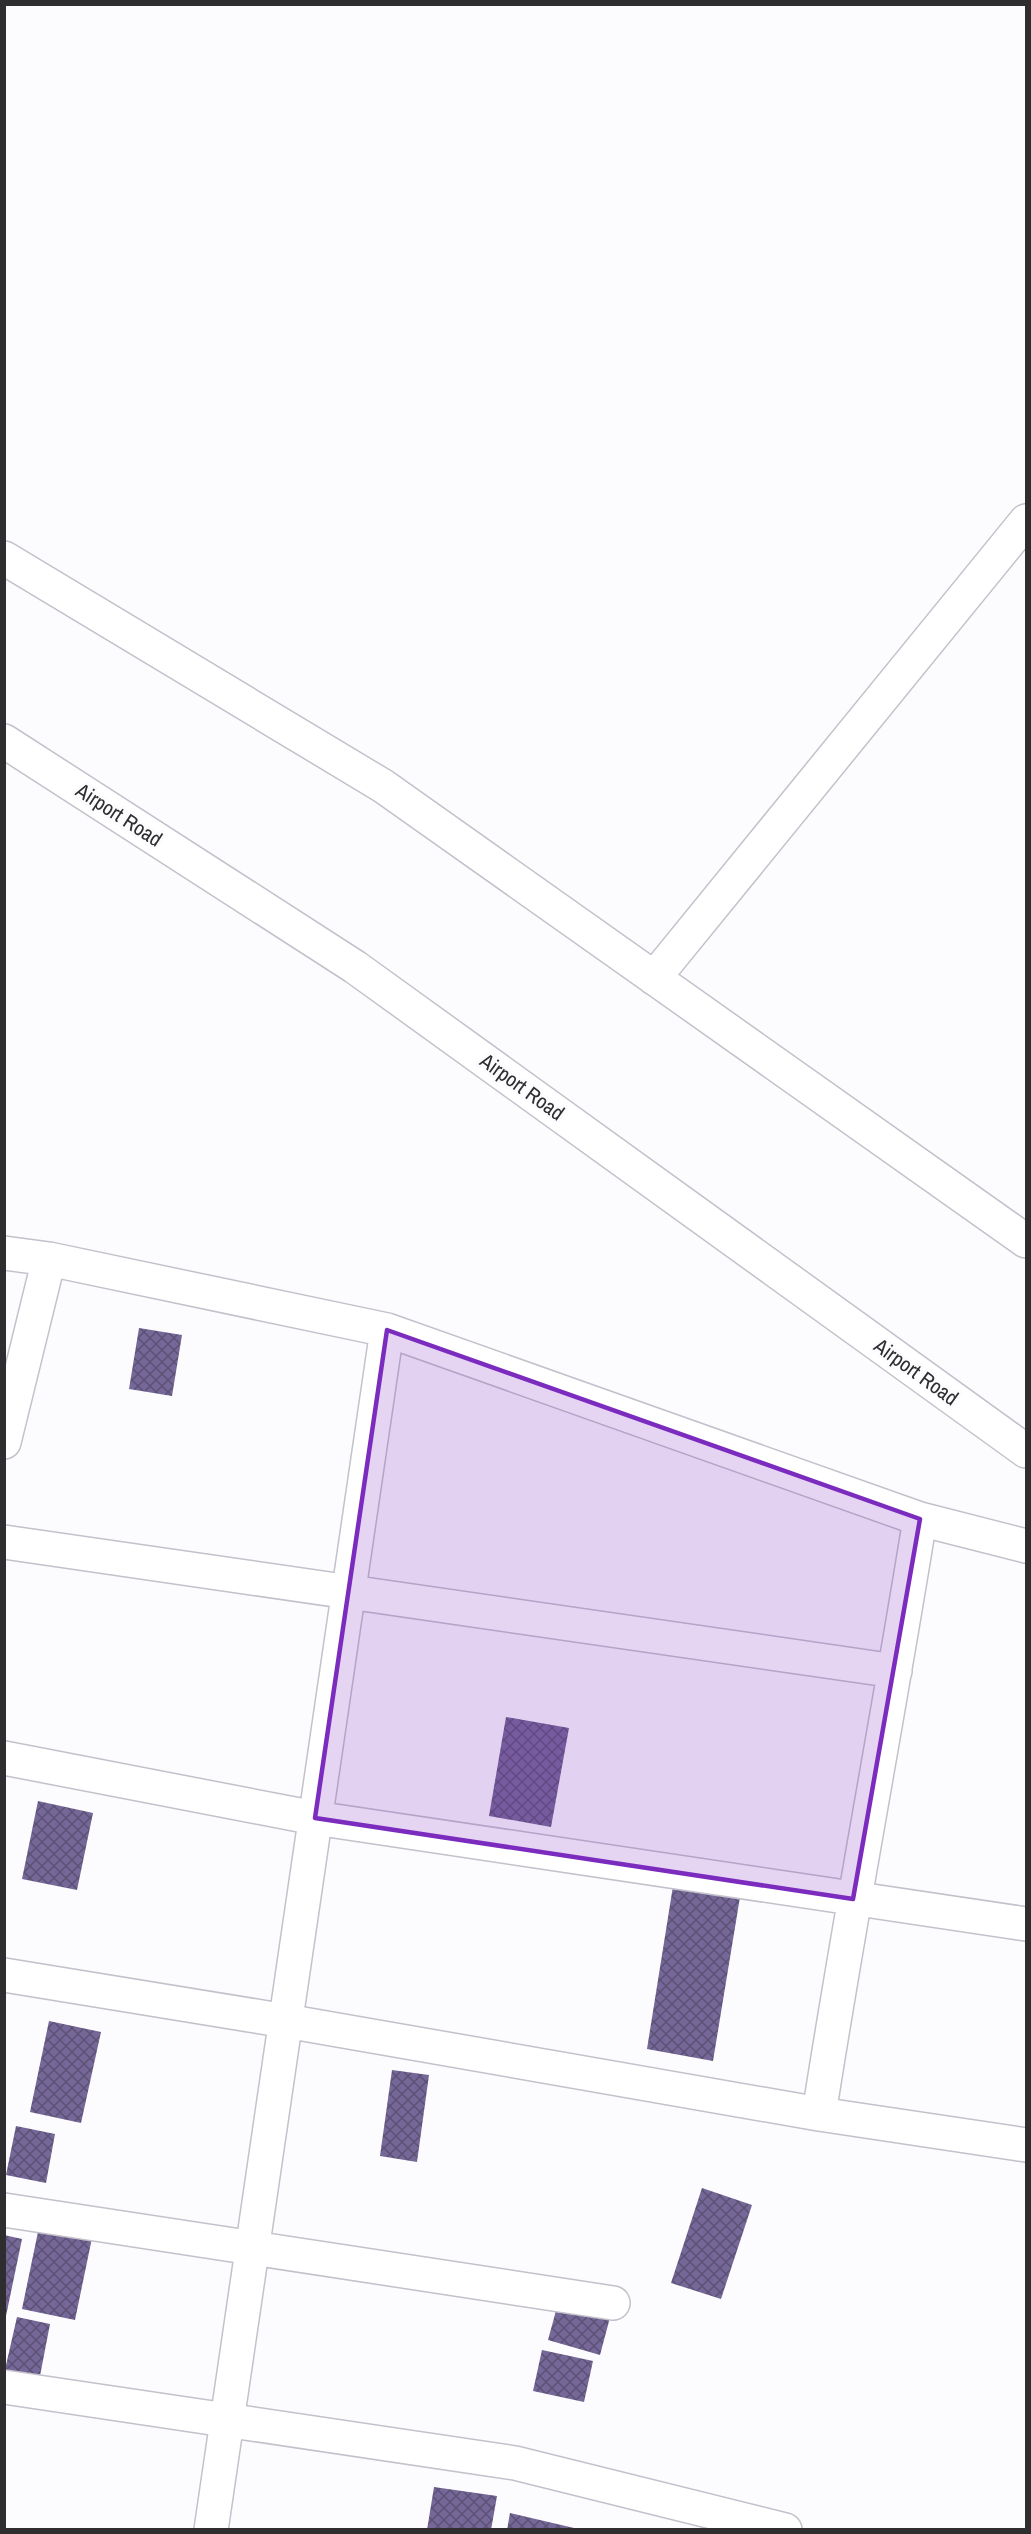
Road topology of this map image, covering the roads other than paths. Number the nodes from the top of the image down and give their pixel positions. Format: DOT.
graph roads {
  1 [pos="1026,521"];
  2 [pos="4,558"];
  3 [pos="4,741"];
  4 [pos="654,978"];
  5 [pos="1026,1241"];
  6 [pos="4,1253"];
  7 [pos="49,1259"];
  8 [pos="387,1330"];
  9 [pos="4,1442"];
  10 [pos="1026,1451"];
  11 [pos="920,1519"];
  12 [pos="4,1542"];
  13 [pos="1026,1546"];
  14 [pos="350,1591"];
  15 [pos="895,1671"];
  16 [pos="4,1758"];
  17 [pos="315,1818"];
  18 [pos="853,1899"];
  19 [pos="1026,1924"];
  20 [pos="4,1975"];
  21 [pos="286,2020"];
  22 [pos="819,2114"];
  23 [pos="1026,2145"];
  24 [pos="4,2210"];
  25 [pos="252,2248"];
  26 [pos="614,2303"];
  27 [pos="4,2387"];
  28 [pos="227,2420"];
  29 [pos="211,2529"];
  30 [pos="784,2529"];
  1 -- 4 [label="street"];
  2 -- 4 [label="street"];
  3 -- 10 [label="street, Airport Road"];
  4 -- 5 [label="street"];
  6 -- 7 [label="street"];
  7 -- 8 [label="street"];
  7 -- 9 [label="street"];
  8 -- 11 [label="street"];
  8 -- 14 [label="street"];
  11 -- 13 [label="street"];
  11 -- 15 [label="street"];
  12 -- 14 [label="street"];
  14 -- 15 [label="street"];
  14 -- 17 [label="street"];
  15 -- 18 [label="street"];
  16 -- 17 [label="street"];
  17 -- 18 [label="street"];
  17 -- 21 [label="street"];
  18 -- 19 [label="street"];
  18 -- 22 [label="street"];
  20 -- 21 [label="street"];
  21 -- 22 [label="street"];
  21 -- 25 [label="street"];
  22 -- 23 [label="street"];
  24 -- 25 [label="street"];
  25 -- 26 [label="street"];
  25 -- 28 [label="street"];
  27 -- 28 [label="street"];
  28 -- 29 [label="street"];
  28 -- 30 [label="street"];
}
